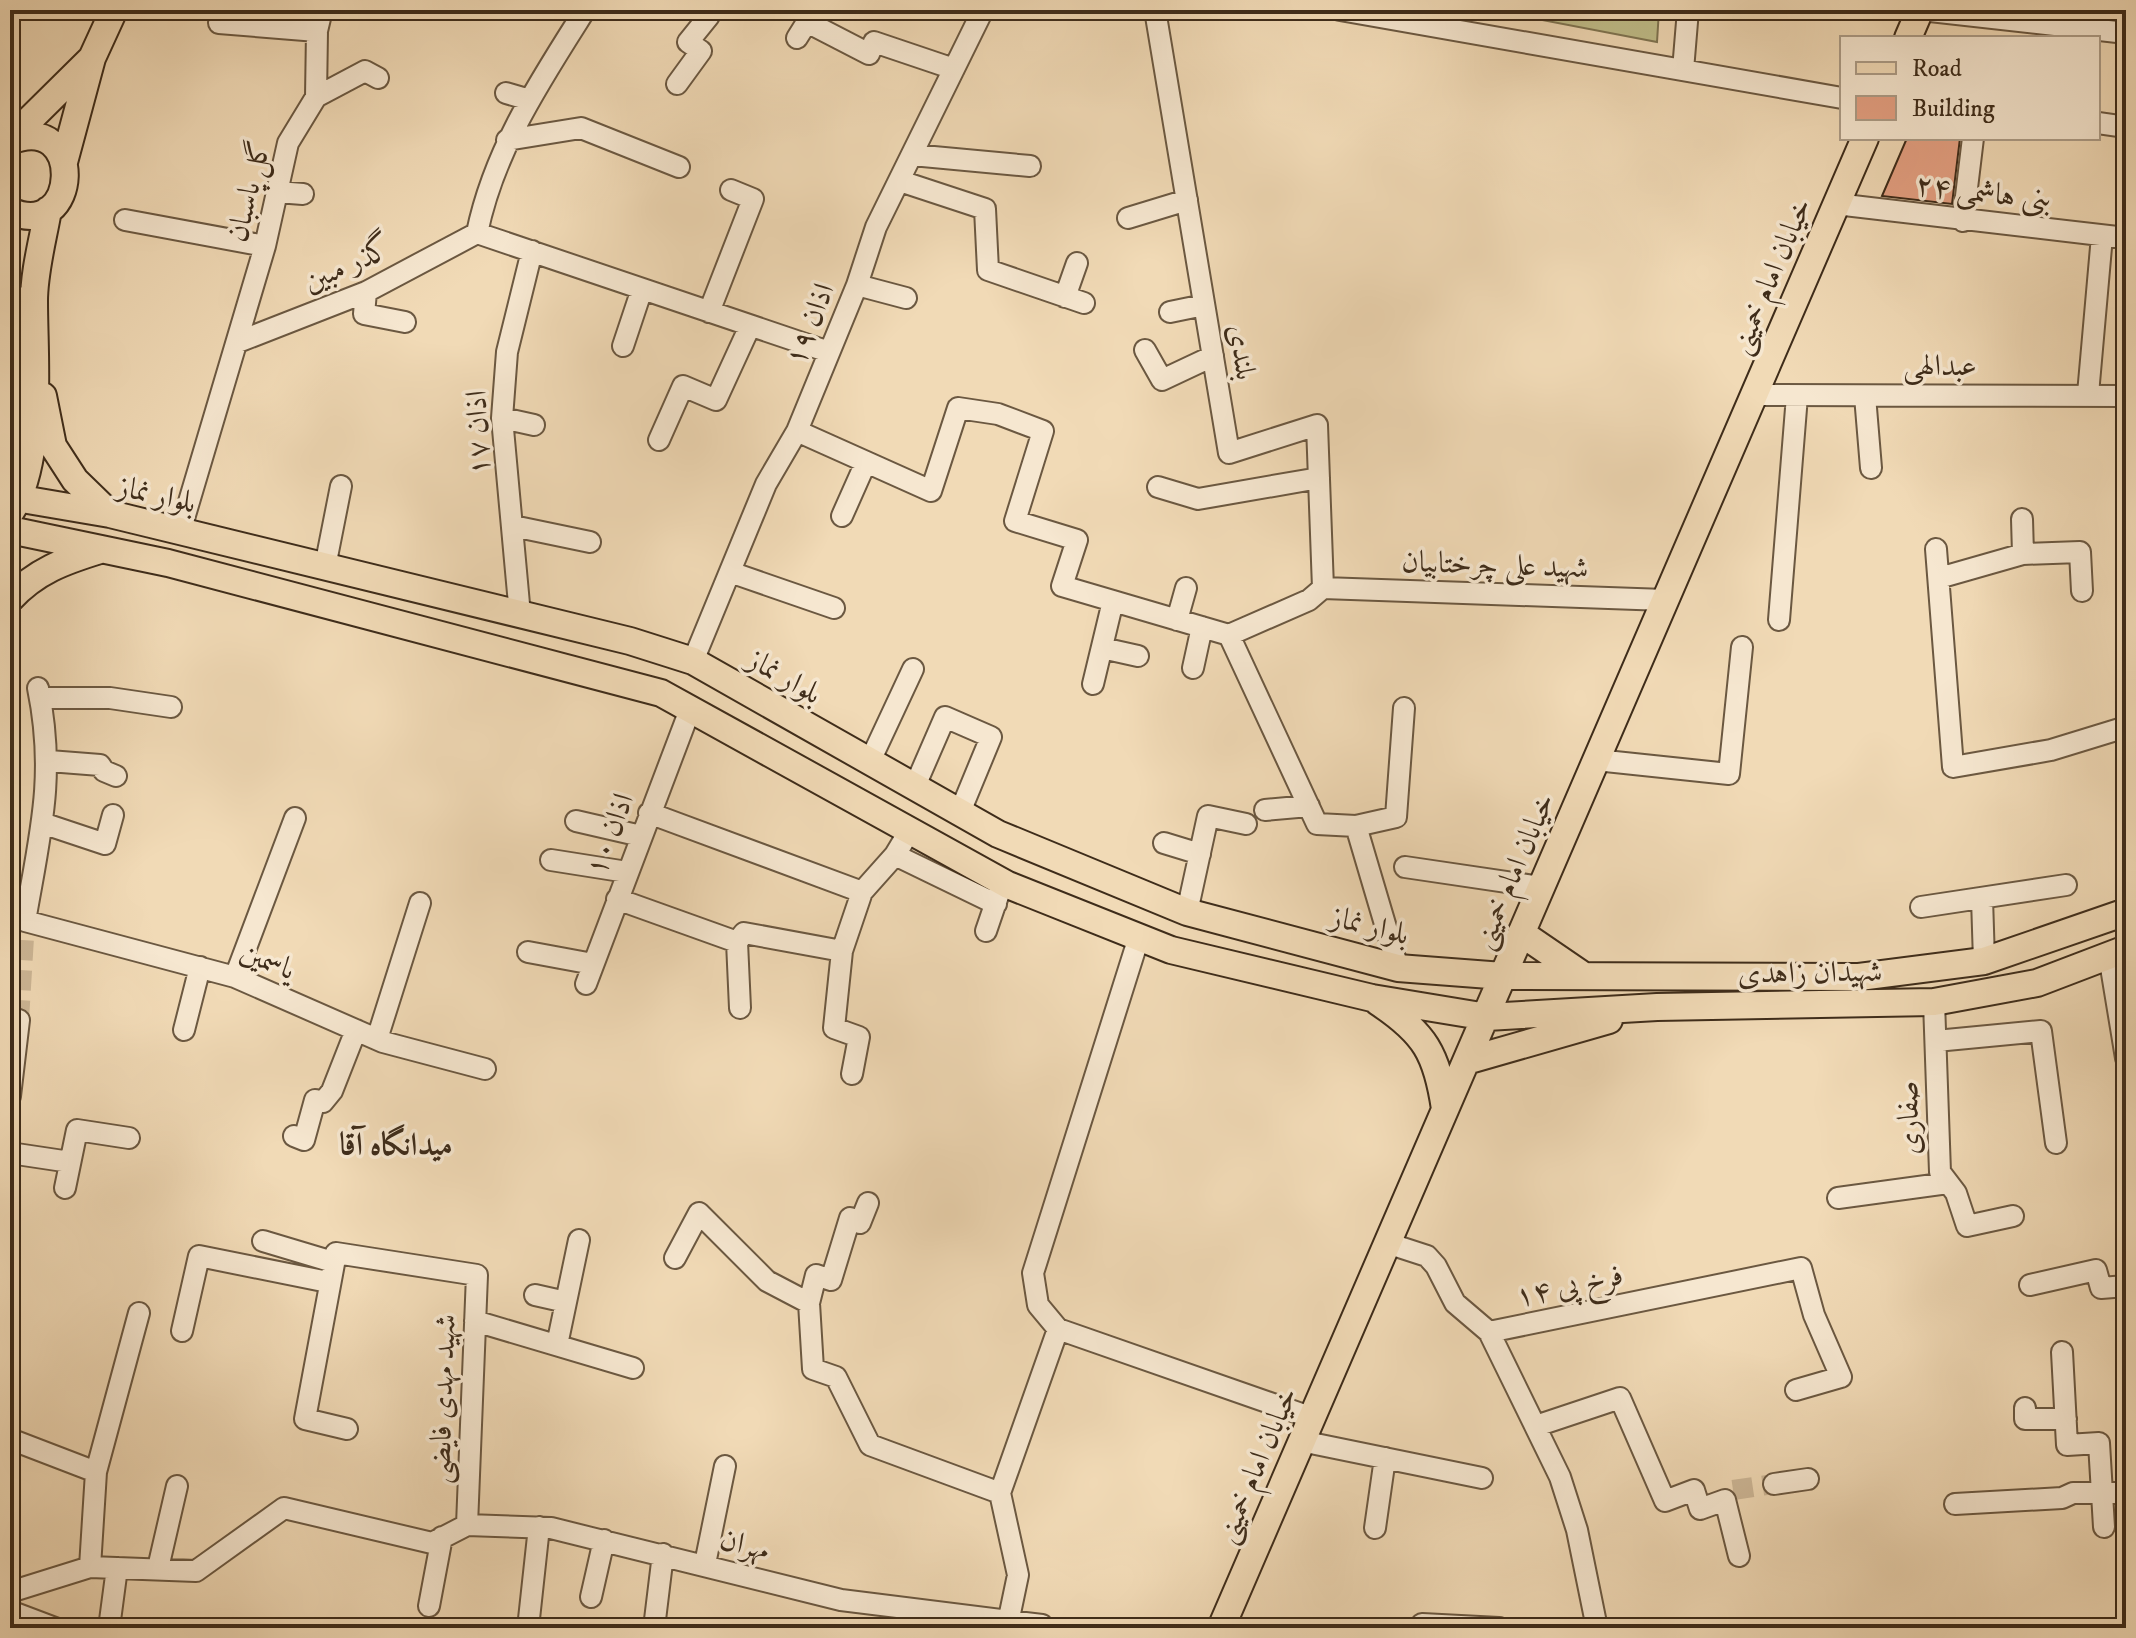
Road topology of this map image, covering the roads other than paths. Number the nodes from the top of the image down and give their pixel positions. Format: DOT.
graph roads {
  1 [pos="114,10"];
  2 [pos="322,10"];
  3 [pos="585,10"];
  4 [pos="702,10"];
  5 [pos="983,10"];
  6 [pos="1155,10"];
  7 [pos="1340,10"];
  8 [pos="1688,10"];
  9 [pos="1921,10"];
  10 [pos="2059,18"];
  11 [pos="219,23"];
  12 [pos="802,30"];
  13 [pos="317,31"];
  14 [pos="2126,33"];
  15 [pos="1909,36"];
  16 [pos="92,58"];
  17 [pos="954,69"];
  18 [pos="1683,70"];
  19 [pos="378,78"];
  20 [pos="677,84"];
  21 [pos="506,93"];
  22 [pos="316,97"];
  23 [pos="1840,98"];
  24 [pos="530,100"];
  25 [pos="2100,123"];
  26 [pos="2126,127"];
  27 [pos="10,140"];
  28 [pos="507,140"];
  29 [pos="1864,140"];
  30 [pos="1973,140"];
  31 [pos="912,155"];
  32 [pos="64,162"];
  33 [pos="1030,166"];
  34 [pos="679,167"];
  35 [pos="900,181"];
  36 [pos="731,190"];
  37 [pos="277,192"];
  38 [pos="303,194"];
  39 [pos="1187,200"];
  40 [pos="1836,204"];
  41 [pos="48,210"];
  42 [pos="10,211"];
  43 [pos="1128,218"];
  44 [pos="125,220"];
  45 [pos="1963,221"];
  46 [pos="477,233"];
  47 [pos="2102,236"];
  48 [pos="2126,238"];
  49 [pos="265,246"];
  50 [pos="532,251"];
  51 [pos="1077,263"];
  52 [pos="857,285"];
  53 [pos="642,289"];
  54 [pos="366,292"];
  55 [pos="10,294"];
  56 [pos="906,298"];
  57 [pos="1204,305"];
  58 [pos="709,312"];
  59 [pos="1170,312"];
  60 [pos="405,322"];
  61 [pos="750,326"];
  62 [pos="238,342"];
  63 [pos="623,346"];
  64 [pos="1145,350"];
  65 [pos="829,352"];
  66 [pos="1213,356"];
  67 [pos="38,369"];
  68 [pos="2088,394"];
  69 [pos="1754,395"];
  70 [pos="1797,396"];
  71 [pos="1865,396"];
  72 [pos="2126,396"];
  73 [pos="11,412"];
  74 [pos="502,418"];
  75 [pos="534,425"];
  76 [pos="797,431"];
  77 [pos="659,440"];
  78 [pos="866,462"];
  79 [pos="1871,468"];
  80 [pos="1319,478"];
  81 [pos="341,486"];
  82 [pos="1158,487"];
  83 [pos="13,503"];
  84 [pos="110,514"];
  85 [pos="842,516"];
  86 [pos="2022,519"];
  87 [pos="513,526"];
  88 [pos="10,530"];
  89 [pos="180,532"];
  90 [pos="590,542"];
  91 [pos="107,549"];
  92 [pos="1936,549"];
  93 [pos="2023,554"];
  94 [pos="325,567"];
  95 [pos="730,572"];
  96 [pos="1939,578"];
  97 [pos="1186,588"];
  98 [pos="1323,588"];
  99 [pos="2082,591"];
  100 [pos="10,599"];
  101 [pos="1665,600"];
  102 [pos="1113,601"];
  103 [pos="834,608"];
  104 [pos="520,615"];
  105 [pos="1177,620"];
  106 [pos="1779,620"];
  107 [pos="1202,627"];
  108 [pos="1229,635"];
  109 [pos="1742,647"];
  110 [pos="1102,648"];
  111 [pos="1138,656"];
  112 [pos="693,661"];
  113 [pos="1193,668"];
  114 [pos="913,669"];
  115 [pos="1093,684"];
  116 [pos="171,707"];
  117 [pos="691,707"];
  118 [pos="1404,708"];
  119 [pos="2126,727"];
  120 [pos="1596,760"];
  121 [pos="49,761"];
  122 [pos="870,761"];
  123 [pos="108,771"];
  124 [pos="915,786"];
  125 [pos="1309,806"];
  126 [pos="1265,810"];
  127 [pos="960,812"];
  128 [pos="649,813"];
  129 [pos="113,815"];
  130 [pos="295,818"];
  131 [pos="576,821"];
  132 [pos="42,823"];
  133 [pos="1246,824"];
  134 [pos="1356,826"];
  135 [pos="910,830"];
  136 [pos="641,836"];
  137 [pos="1164,843"];
  138 [pos="1200,854"];
  139 [pos="895,855"];
  140 [pos="551,860"];
  141 [pos="1405,867"];
  142 [pos="627,872"];
  143 [pos="2066,885"];
  144 [pos="1541,887"];
  145 [pos="862,892"];
  146 [pos="1000,893"];
  147 [pos="1982,898"];
  148 [pos="617,899"];
  149 [pos="420,903"];
  150 [pos="1921,907"];
  151 [pos="1187,912"];
  152 [pos="2126,912"];
  153 [pos="986,931"];
  154 [pos="1521,933"];
  155 [pos="1139,937"];
  156 [pos="737,942"];
  157 [pos="842,951"];
  158 [pos="528,952"];
  159 [pos="1343,952"];
  160 [pos="2117,952"];
  161 [pos="1984,961"];
  162 [pos="200,967"];
  163 [pos="1398,968"];
  164 [pos="1581,974"];
  165 [pos="1503,976"];
  166 [pos="1663,976"];
  167 [pos="235,977"];
  168 [pos="1332,988"];
  169 [pos="1372,998"];
  170 [pos="1934,1002"];
  171 [pos="1657,1007"];
  172 [pos="740,1008"];
  173 [pos="1487,1017"];
  174 [pos="10,1018"];
  175 [pos="184,1030"];
  176 [pos="356,1030"];
  177 [pos="377,1039"];
  178 [pos="1936,1041"];
  179 [pos="2126,1058"];
  180 [pos="1466,1061"];
  181 [pos="485,1069"];
  182 [pos="852,1074"];
  183 [pos="10,1096"];
  184 [pos="1445,1109"];
  185 [pos="294,1136"];
  186 [pos="129,1138"];
  187 [pos="2056,1143"];
  188 [pos="10,1153"];
  189 [pos="70,1162"];
  190 [pos="1948,1183"];
  191 [pos="65,1188"];
  192 [pos="1838,1198"];
  193 [pos="868,1203"];
  194 [pos="2013,1216"];
  195 [pos="579,1240"];
  196 [pos="263,1241"];
  197 [pos="1387,1243"];
  198 [pos="675,1258"];
  199 [pos="331,1272"];
  200 [pos="2030,1285"];
  201 [pos="2126,1286"];
  202 [pos="535,1295"];
  203 [pos="566,1302"];
  204 [pos="809,1303"];
  205 [pos="139,1313"];
  206 [pos="475,1321"];
  207 [pos="1058,1329"];
  208 [pos="182,1331"];
  209 [pos="1489,1332"];
  210 [pos="557,1345"];
  211 [pos="2062,1352"];
  212 [pos="633,1368"];
  213 [pos="1796,1390"];
  214 [pos="2025,1408"];
  215 [pos="2066,1419"];
  216 [pos="1536,1426"];
  217 [pos="347,1429"];
  218 [pos="1306,1429"];
  219 [pos="10,1439"];
  220 [pos="1385,1458"];
  221 [pos="725,1466"];
  222 [pos="96,1472"];
  223 [pos="1482,1478"];
  224 [pos="1808,1479"];
  225 [pos="1774,1484"];
  226 [pos="177,1486"];
  227 [pos="1000,1493"];
  228 [pos="2101,1493"];
  229 [pos="2126,1493"];
  230 [pos="1955,1504"];
  231 [pos="467,1525"];
  232 [pos="539,1527"];
  233 [pos="2104,1527"];
  234 [pos="1375,1528"];
  235 [pos="442,1537"];
  236 [pos="604,1540"];
  237 [pos="663,1554"];
  238 [pos="1739,1556"];
  239 [pos="705,1564"];
  240 [pos="90,1567"];
  241 [pos="117,1568"];
  242 [pos="158,1568"];
  243 [pos="10,1592"];
  244 [pos="591,1597"];
  245 [pos="429,1606"];
  246 [pos="10,1611"];
  247 [pos="1009,1618"];
  248 [pos="1422,1624"];
  249 [pos="1042,1625"];
  250 [pos="55,1628"];
  251 [pos="109,1628"];
  252 [pos="528,1628"];
  253 [pos="654,1628"];
  254 [pos="1221,1628"];
  255 [pos="1499,1628"];
  256 [pos="1597,1628"];
  1 -- 16 [label="main road"];
  2 -- 13 [label="street"];
  3 -- 24 [label="street"];
  4 -- 20 [label="street"];
  5 -- 17 [label="street, اذان ۱۹"];
  6 -- 39 [label="street, بلندی"];
  7 -- 18 [label="street"];
  8 -- 18 [label="street"];
  9 -- 10 [label="street"];
  9 -- 15 [label="main road"];
  10 -- 14 [label="street"];
  11 -- 13 [label="street"];
  12 -- 17 [label="street"];
  13 -- 22 [label="street"];
  16 -- 27 [label="main road"];
  16 -- 32 [label="main road"];
  17 -- 31 [label="street, اذان ۱۹"];
  18 -- 23 [label="street"];
  19 -- 22 [label="street"];
  21 -- 24 [label="street"];
  22 -- 37 [label="street, گل پاسبان"];
  24 -- 28 [label="street"];
  25 -- 26 [label="street"];
  27 -- 32 [label="main road"];
  28 -- 34 [label="street"];
  28 -- 46 [label="street"];
  29 -- 40 [label="main road, خیابان امام خمینی"];
  30 -- 45 [label="street"];
  31 -- 33 [label="street"];
  31 -- 35 [label="street, اذان ۱۹"];
  32 -- 41 [label="main road"];
  35 -- 51 [label="street"];
  35 -- 52 [label="street, اذان ۱۹"];
  36 -- 58 [label="street"];
  37 -- 38 [label="street"];
  37 -- 49 [label="street, گل پاسبان"];
  39 -- 43 [label="street"];
  39 -- 57 [label="street, بلندی"];
  40 -- 45 [label="street, بنی هاشمی ۲۴"];
  40 -- 69 [label="main road, خیابان امام خمینی"];
  41 -- 42 [label="main road"];
  41 -- 67 [label="main road"];
  44 -- 49 [label="street"];
  45 -- 47 [label="street, بنی هاشمی ۲۴"];
  46 -- 50 [label="street"];
  46 -- 54 [label="street, گذر مبین"];
  47 -- 48 [label="street, بنی هاشمی ۲۴"];
  47 -- 68 [label="street"];
  49 -- 62 [label="street, گل پاسبان"];
  50 -- 53 [label="street"];
  50 -- 74 [label="street, اذان ۱۷"];
  52 -- 56 [label="street"];
  52 -- 65 [label="street, اذان ۱۹"];
  53 -- 58 [label="street"];
  53 -- 63 [label="street"];
  54 -- 60 [label="street"];
  54 -- 62 [label="street, گذر مبین"];
  55 -- 73 [label="main road"];
  57 -- 59 [label="street"];
  57 -- 66 [label="street, بلندی"];
  58 -- 61 [label="street"];
  61 -- 65 [label="street"];
  61 -- 77 [label="street"];
  62 -- 89 [label="street, گل پاسبان"];
  64 -- 66 [label="street"];
  65 -- 76 [label="street, اذان ۱۹"];
  66 -- 80 [label="street, بلندی"];
  67 -- 83 [label="main road"];
  67 -- 84 [label="main road"];
  68 -- 71 [label="street, عبدالهی"];
  68 -- 72 [label="street, عبدالهی"];
  69 -- 70 [label="street, عبدالهی"];
  69 -- 101 [label="main road, خیابان امام خمینی"];
  70 -- 71 [label="street, عبدالهی"];
  70 -- 106 [label="street"];
  71 -- 79 [label="street"];
  74 -- 75 [label="street"];
  74 -- 87 [label="street, اذان ۱۷"];
  76 -- 78 [label="street"];
  76 -- 95 [label="street, اذان ۱۹"];
  78 -- 85 [label="street"];
  78 -- 102 [label="street"];
  80 -- 82 [label="street"];
  80 -- 98 [label="street, بلندی"];
  81 -- 94 [label="street"];
  83 -- 84 [label="main road, بلوار نماز"];
  84 -- 89 [label="main road, بلوار نماز"];
  86 -- 93 [label="street"];
  87 -- 90 [label="street"];
  87 -- 104 [label="street, اذان ۱۷"];
  88 -- 91 [label="main road"];
  89 -- 94 [label="main road, بلوار نماز"];
  91 -- 100 [label="main road"];
  91 -- 117 [label="main road"];
  92 -- 96 [label="street"];
  93 -- 96 [label="street"];
  93 -- 99 [label="street"];
  94 -- 104 [label="main road, بلوار نماز"];
  95 -- 103 [label="street"];
  95 -- 112 [label="street, اذان ۱۹"];
  96 -- 119 [label="street"];
  97 -- 105 [label="street"];
  98 -- 101 [label="street, شهید علی چرختابیان"];
  98 -- 108 [label="street"];
  101 -- 120 [label="main road, خیابان امام خمینی"];
  102 -- 105 [label="street"];
  102 -- 110 [label="street"];
  104 -- 112 [label="main road, بلوار نماز"];
  105 -- 107 [label="street"];
  107 -- 108 [label="street"];
  107 -- 113 [label="street"];
  108 -- 125 [label="street"];
  109 -- 120 [label="street"];
  110 -- 111 [label="street"];
  110 -- 115 [label="street"];
  112 -- 122 [label="main road, بلوار نماز"];
  114 -- 122 [label="street"];
  116 -- 121 [label="street"];
  117 -- 128 [label="street, اذان ۱۰"];
  117 -- 135 [label="main road"];
  118 -- 134 [label="street"];
  120 -- 144 [label="main road, خیابان امام خمینی"];
  121 -- 123 [label="street"];
  121 -- 132 [label="street"];
  122 -- 124 [label="main road, بلوار نماز"];
  124 -- 127 [label="main road, بلوار نماز"];
  124 -- 127 [label="street"];
  125 -- 126 [label="street"];
  125 -- 134 [label="street"];
  127 -- 151 [label="main road, بلوار نماز"];
  128 -- 136 [label="street, اذان ۱۰"];
  128 -- 145 [label="street"];
  129 -- 132 [label="street"];
  130 -- 167 [label="street"];
  131 -- 136 [label="street"];
  132 -- 162 [label="street, یاسمین"];
  133 -- 138 [label="street"];
  134 -- 163 [label="street"];
  135 -- 139 [label="street"];
  135 -- 146 [label="main road"];
  136 -- 142 [label="street, اذان ۱۰"];
  137 -- 138 [label="street"];
  138 -- 151 [label="street"];
  139 -- 145 [label="street"];
  139 -- 146 [label="street"];
  140 -- 142 [label="street"];
  141 -- 144 [label="street"];
  142 -- 148 [label="street, اذان ۱۰"];
  143 -- 147 [label="street"];
  144 -- 154 [label="main road, خیابان امام خمینی"];
  145 -- 157 [label="street"];
  146 -- 153 [label="street"];
  146 -- 155 [label="main road"];
  147 -- 150 [label="street"];
  147 -- 161 [label="street"];
  148 -- 156 [label="street"];
  148 -- 158 [label="street, اذان ۱۰"];
  149 -- 177 [label="street"];
  151 -- 159 [label="main road, بلوار نماز"];
  152 -- 161 [label="main road, شهیدان زاهدی"];
  154 -- 164 [label="main road"];
  154 -- 165 [label="main road, خیابان امام خمینی"];
  155 -- 168 [label="main road"];
  155 -- 207 [label="street"];
  156 -- 157 [label="street"];
  156 -- 172 [label="street"];
  157 -- 182 [label="street"];
  159 -- 163 [label="main road, بلوار نماز"];
  159 -- 168 [label="main road"];
  160 -- 170 [label="main road, شهیدان زاهدی"];
  160 -- 179 [label="street"];
  161 -- 166 [label="main road, شهیدان زاهدی"];
  162 -- 167 [label="street, یاسمین"];
  162 -- 175 [label="street"];
  163 -- 165 [label="main road, بلوار نماز"];
  164 -- 165 [label="main road, شهیدان زاهدی"];
  164 -- 166 [label="main road, شهیدان زاهدی"];
  165 -- 173 [label="main road, خیابان امام خمینی"];
  166 -- 171 [label="main road"];
  167 -- 176 [label="street, یاسمین"];
  168 -- 169 [label="main road"];
  169 -- 173 [label="main road"];
  169 -- 184 [label="main road"];
  170 -- 171 [label="main road, شهیدان زاهدی"];
  170 -- 178 [label="street, صفاری"];
  171 -- 173 [label="main road, شهیدان زاهدی"];
  171 -- 180 [label="main road"];
  173 -- 180 [label="main road, خیابان امام خمینی"];
  174 -- 183 [label="street"];
  176 -- 177 [label="street, یاسمین"];
  176 -- 185 [label="street"];
  177 -- 181 [label="street, یاسمین"];
  178 -- 187 [label="street"];
  178 -- 190 [label="street, صفاری"];
  180 -- 184 [label="main road, خیابان امام خمینی"];
  184 -- 197 [label="main road, خیابان امام خمینی"];
  186 -- 189 [label="street"];
  188 -- 189 [label="street"];
  189 -- 191 [label="street"];
  190 -- 192 [label="street"];
  190 -- 194 [label="street, صفاری"];
  193 -- 204 [label="street"];
  195 -- 203 [label="street"];
  196 -- 199 [label="street"];
  197 -- 209 [label="street, فرخ پی ۱۴"];
  197 -- 218 [label="main road, خیابان امام خمینی"];
  198 -- 204 [label="street"];
  199 -- 206 [label="street, شهید مهدی فایضی"];
  199 -- 208 [label="street"];
  199 -- 217 [label="street"];
  200 -- 201 [label="street"];
  202 -- 203 [label="street"];
  203 -- 210 [label="street"];
  204 -- 227 [label="street"];
  205 -- 222 [label="street"];
  206 -- 210 [label="street"];
  206 -- 231 [label="street, شهید مهدی فایضی"];
  207 -- 218 [label="street"];
  207 -- 227 [label="street"];
  209 -- 213 [label="street, فرخ پی ۱۴"];
  209 -- 216 [label="street"];
  210 -- 212 [label="street"];
  211 -- 215 [label="street"];
  214 -- 215 [label="street"];
  215 -- 228 [label="street"];
  216 -- 238 [label="street"];
  216 -- 256 [label="street"];
  218 -- 220 [label="street"];
  218 -- 254 [label="main road, خیابان امام خمینی"];
  219 -- 222 [label="street"];
  220 -- 223 [label="street"];
  220 -- 234 [label="street"];
  221 -- 239 [label="street"];
  222 -- 240 [label="street"];
  224 -- 225 [label="street"];
  226 -- 242 [label="street"];
  227 -- 247 [label="street"];
  228 -- 229 [label="street"];
  228 -- 230 [label="street"];
  228 -- 233 [label="street"];
  231 -- 232 [label="street, مهران"];
  231 -- 235 [label="street"];
  232 -- 236 [label="street, مهران"];
  232 -- 252 [label="street"];
  235 -- 242 [label="street"];
  235 -- 245 [label="street"];
  236 -- 237 [label="street, مهران"];
  236 -- 244 [label="street"];
  237 -- 239 [label="street, مهران"];
  237 -- 253 [label="street"];
  239 -- 247 [label="street, مهران"];
  240 -- 241 [label="street"];
  240 -- 243 [label="street"];
  241 -- 242 [label="street"];
  241 -- 251 [label="street"];
  246 -- 250 [label="street"];
  247 -- 249 [label="street, مهران"];
  248 -- 255 [label="street"];
}
